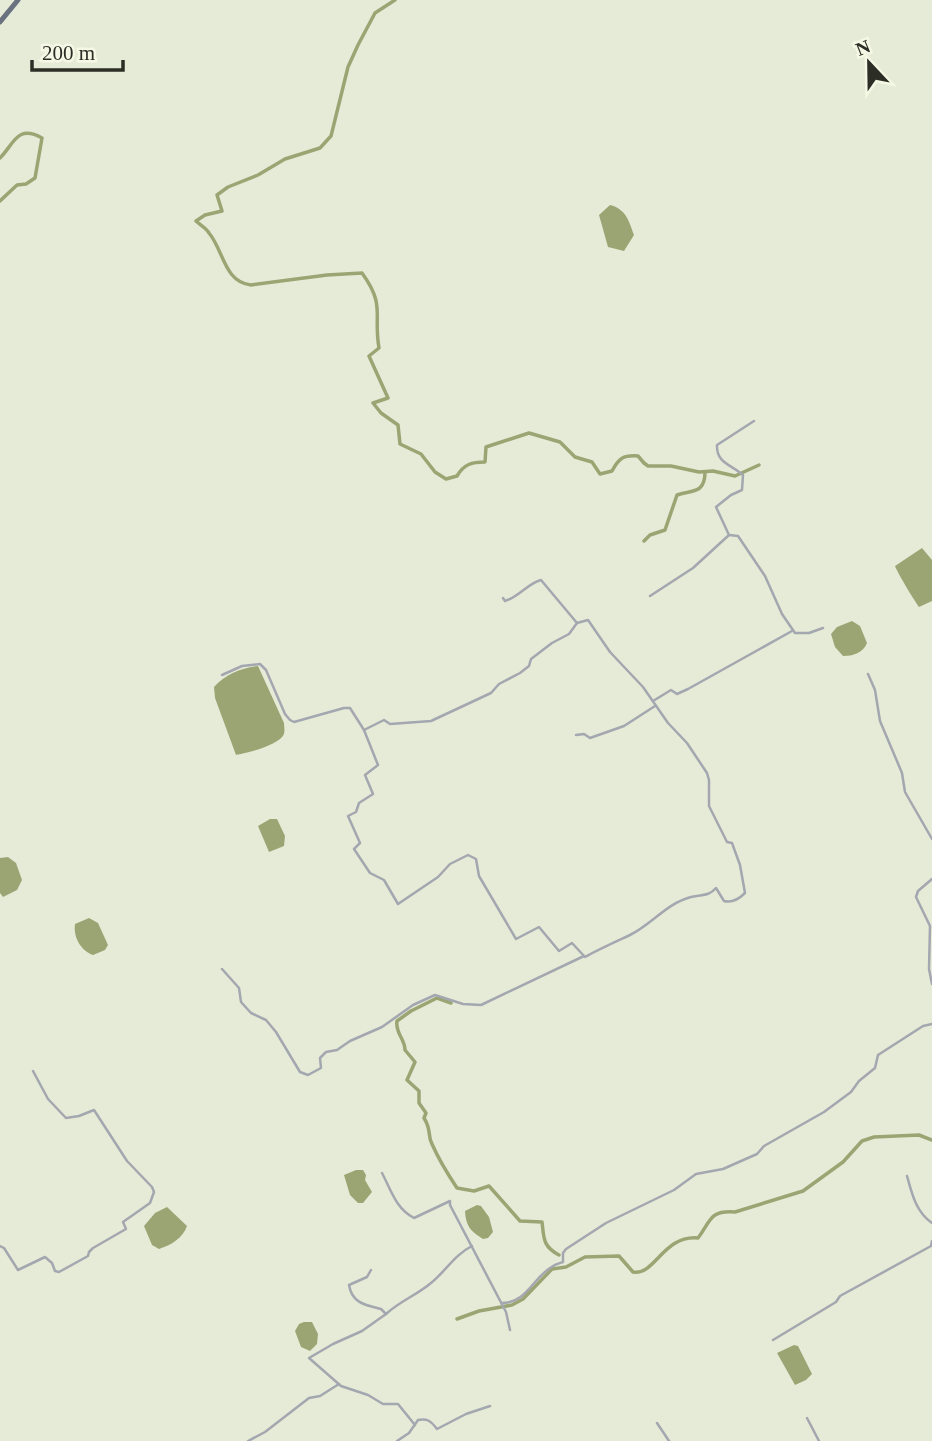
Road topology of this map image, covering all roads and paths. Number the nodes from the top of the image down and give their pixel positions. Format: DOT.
graph roads {
  1 [pos="18,0"];
  2 [pos="0,22"];
  3 [pos="754,421"];
  4 [pos="729,535"];
  5 [pos="650,596"];
  6 [pos="503,598"];
  7 [pos="577,623"];
  8 [pos="823,628"];
  9 [pos="792,631"];
  10 [pos="868,674"];
  11 [pos="222,675"];
  12 [pos="654,704"];
  13 [pos="364,730"];
  14 [pos="576,735"];
  15 [pos="932,839"];
  16 [pos="932,878"];
  17 [pos="584,956"];
  18 [pos="222,969"];
  19 [pos="932,984"];
  20 [pos="932,1024"];
  21 [pos="33,1071"];
  22 [pos="382,1172"];
  23 [pos="907,1176"];
  24 [pos="932,1223"];
  25 [pos="932,1240"];
  26 [pos="472,1245"];
  27 [pos="0,1246"];
  28 [pos="371,1270"];
  29 [pos="502,1303"];
  30 [pos="386,1314"];
  31 [pos="510,1330"];
  32 [pos="773,1340"];
  33 [pos="339,1384"];
  34 [pos="490,1406"];
  35 [pos="807,1418"];
  36 [pos="657,1423"];
  37 [pos="415,1424"];
  38 [pos="248,1441"];
  39 [pos="397,1441"];
  40 [pos="669,1441"];
  41 [pos="819,1441"];
  1 -- 2 [label="main road"];
  3 -- 4 [label="street"];
  4 -- 5 [label="street"];
  4 -- 9 [label="street"];
  6 -- 7 [label="street"];
  7 -- 12 [label="street"];
  7 -- 13 [label="street"];
  8 -- 9 [label="street"];
  9 -- 12 [label="street"];
  10 -- 15 [label="street"];
  11 -- 13 [label="street"];
  12 -- 14 [label="street"];
  12 -- 17 [label="street"];
  13 -- 17 [label="street"];
  16 -- 19 [label="street"];
  17 -- 18 [label="street"];
  20 -- 29 [label="street"];
  21 -- 27 [label="street"];
  22 -- 26 [label="street"];
  23 -- 24 [label="street"];
  25 -- 32 [label="street"];
  26 -- 29 [label="street"];
  26 -- 30 [label="street"];
  28 -- 30 [label="street"];
  29 -- 31 [label="street"];
  30 -- 33 [label="street"];
  33 -- 37 [label="street"];
  33 -- 38 [label="street"];
  34 -- 37 [label="street"];
  35 -- 41 [label="street"];
  36 -- 40 [label="street"];
  37 -- 39 [label="street"];
}
